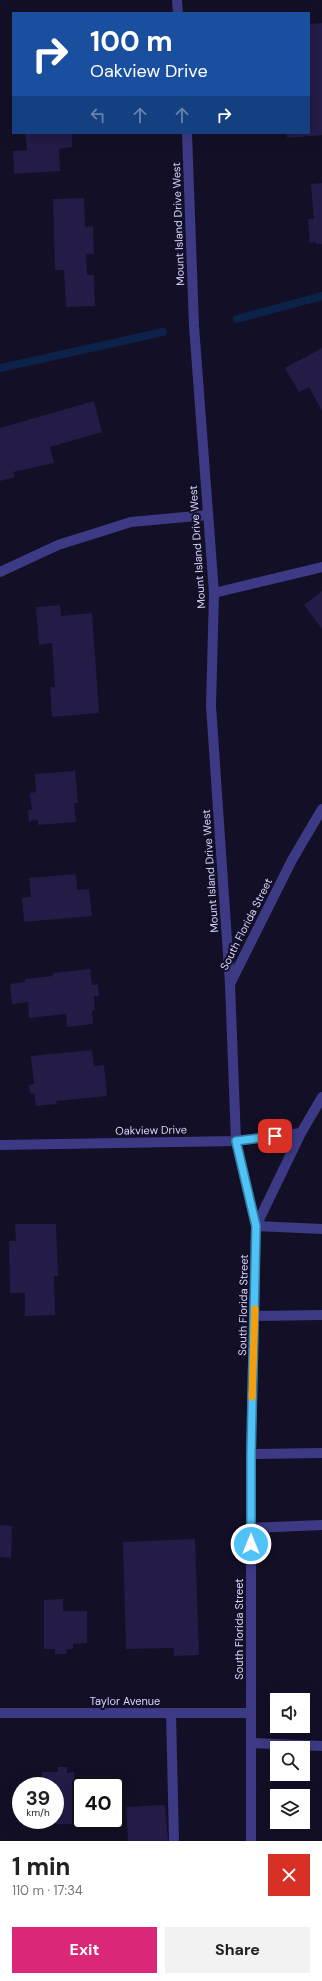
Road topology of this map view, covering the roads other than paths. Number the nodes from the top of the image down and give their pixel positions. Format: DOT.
graph roads {
  1 [pos="177,0"];
  2 [pos="178,12"];
  3 [pos="187,134"];
  4 [pos="207,515"];
  5 [pos="322,567"];
  6 [pos="0,572"];
  7 [pos="214,593"];
  8 [pos="322,809"];
  9 [pos="230,984"];
  10 [pos="322,1097"];
  11 [pos="301,1133"];
  12 [pos="236,1141"];
  13 [pos="0,1145"];
  14 [pos="256,1226"];
  15 [pos="322,1229"];
  16 [pos="322,1315"];
  17 [pos="254,1316"];
  18 [pos="322,1453"];
  19 [pos="251,1454"];
  20 [pos="322,1524"];
  21 [pos="251,1528"];
  22 [pos="171,1713"];
  23 [pos="251,1713"];
  24 [pos="0,1714"];
  25 [pos="251,1743"];
  26 [pos="322,1746"];
  27 [pos="174,1841"];
  28 [pos="251,1841"];
  1 -- 2 [label="street"];
  3 -- 4 [label="street, Mount Island Drive West"];
  4 -- 6 [label="street"];
  4 -- 7 [label="street, Mount Island Drive West"];
  5 -- 7 [label="street"];
  7 -- 9 [label="street, Mount Island Drive West"];
  8 -- 9 [label="street, South Florida Street"];
  9 -- 12 [label="street, South Florida Street"];
  10 -- 11 [label="street, South Florida Street"];
  11 -- 12 [label="street, Oakview Drive"];
  11 -- 14 [label="street, South Florida Street"];
  12 -- 13 [label="street, Oakview Drive"];
  12 -- 14 [label="street, South Florida Street"];
  14 -- 15 [label="street"];
  14 -- 17 [label="street, South Florida Street"];
  16 -- 17 [label="street"];
  17 -- 19 [label="street, South Florida Street"];
  18 -- 19 [label="street"];
  19 -- 21 [label="street, South Florida Street"];
  20 -- 21 [label="street"];
  21 -- 23 [label="street, South Florida Street"];
  22 -- 23 [label="street, Taylor Avenue"];
  22 -- 24 [label="street, Taylor Avenue"];
  22 -- 27 [label="street"];
  23 -- 25 [label="street, South Florida Street"];
  25 -- 26 [label="street"];
  25 -- 28 [label="street, South Florida Street"];
}
